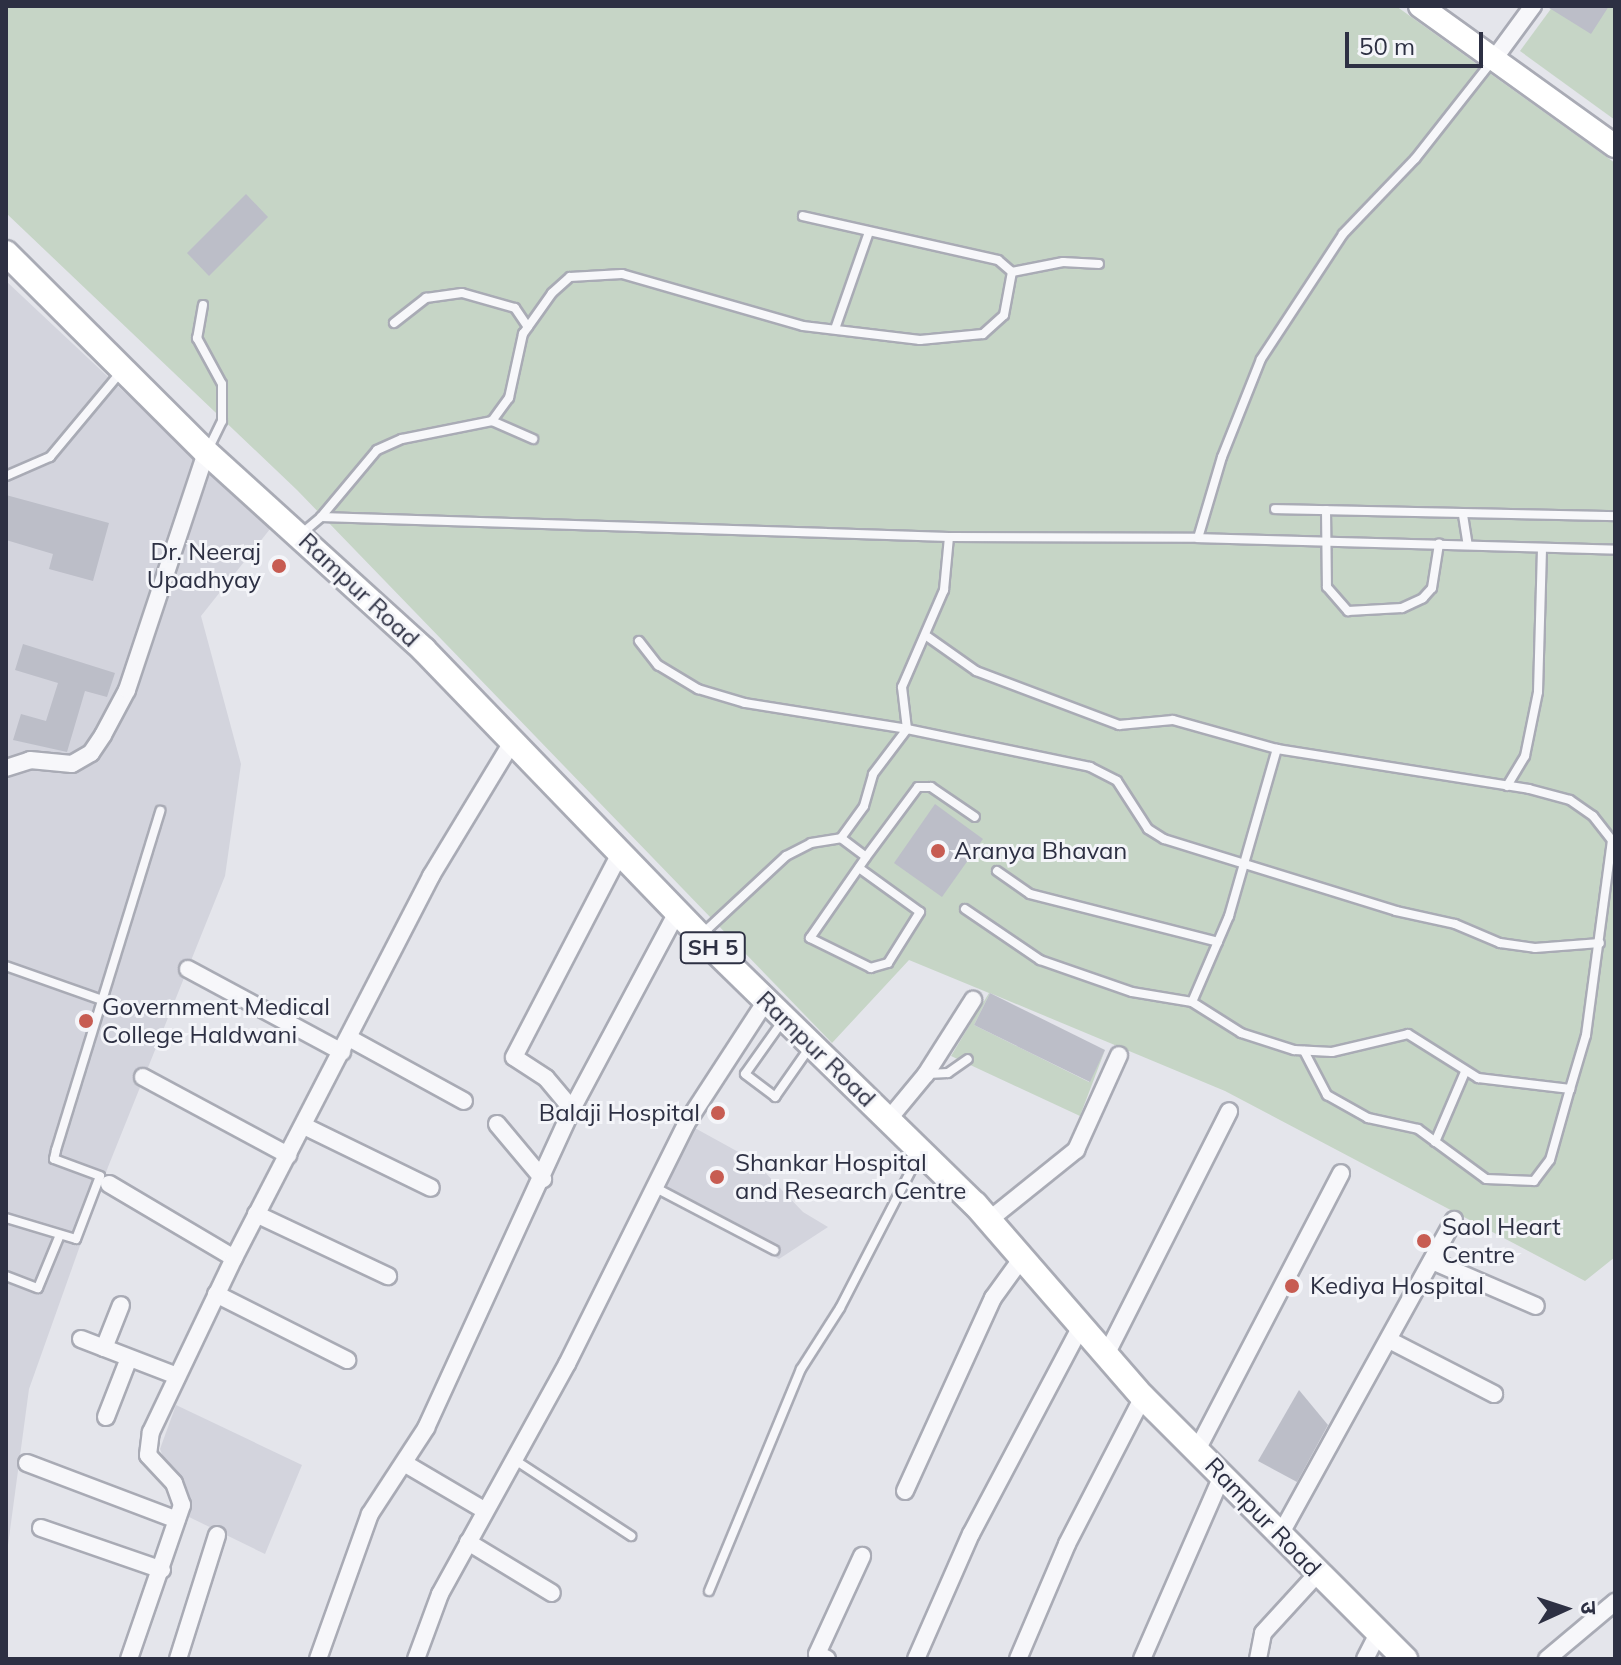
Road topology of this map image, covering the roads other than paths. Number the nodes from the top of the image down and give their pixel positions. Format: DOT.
graph roads {
  1 [pos="1420,6"];
  2 [pos="1533,6"];
  3 [pos="1494,59"];
  4 [pos="1615,146"];
  5 [pos="803,216"];
  6 [pos="869,232"];
  7 [pos="6,253"];
  8 [pos="1099,264"];
  9 [pos="1012,272"];
  10 [pos="203,305"];
  11 [pos="394,323"];
  12 [pos="528,327"];
  13 [pos="835,329"];
  14 [pos="123,370"];
  15 [pos="492,421"];
  16 [pos="533,439"];
  17 [pos="206,452"];
  18 [pos="6,476"];
  19 [pos="1275,509"];
  20 [pos="1326,510"];
  21 [pos="1463,515"];
  22 [pos="1615,516"];
  23 [pos="321,517"];
  24 [pos="300,534"];
  25 [pos="949,537"];
  26 [pos="1198,538"];
  27 [pos="1325,542"];
  28 [pos="1439,544"];
  29 [pos="1468,545"];
  30 [pos="1542,548"];
  31 [pos="1615,550"];
  32 [pos="928,637"];
  33 [pos="639,641"];
  34 [pos="907,729"];
  35 [pos="512,742"];
  36 [pos="1277,749"];
  37 [pos="6,768"];
  38 [pos="1507,786"];
  39 [pos="160,811"];
  40 [pos="975,817"];
  41 [pos="841,838"];
  42 [pos="1614,842"];
  43 [pos="620,853"];
  44 [pos="866,857"];
  45 [pos="1244,863"];
  46 [pos="859,868"];
  47 [pos="997,871"];
  48 [pos="965,909"];
  49 [pos="677,912"];
  50 [pos="700,936"];
  51 [pos="1218,942"];
  52 [pos="1600,943"];
  53 [pos="6,966"];
  54 [pos="188,969"];
  55 [pos="102,1000"];
  56 [pos="973,1000"];
  57 [pos="766,1001"];
  58 [pos="1192,1002"];
  59 [pos="784,1018"];
  60 [pos="345,1045"];
  61 [pos="812,1045"];
  62 [pos="1304,1051"];
  63 [pos="1119,1055"];
  64 [pos="968,1059"];
  65 [pos="1465,1072"];
  66 [pos="926,1074"];
  67 [pos="143,1077"];
  68 [pos="1570,1089"];
  69 [pos="464,1101"];
  70 [pos="572,1109"];
  71 [pos="1229,1111"];
  72 [pos="888,1120"];
  73 [pos="497,1124"];
  74 [pos="304,1126"];
  75 [pos="1435,1142"];
  76 [pos="920,1152"];
  77 [pos="288,1155"];
  78 [pos="1341,1173"];
  79 [pos="543,1179"];
  80 [pos="109,1184"];
  81 [pos="653,1187"];
  82 [pos="431,1188"];
  83 [pos="256,1214"];
  84 [pos="6,1218"];
  85 [pos="989,1220"];
  86 [pos="1454,1220"];
  87 [pos="59,1237"];
  88 [pos="774,1250"];
  89 [pos="234,1258"];
  90 [pos="1022,1258"];
  91 [pos="1432,1261"];
  92 [pos="6,1276"];
  93 [pos="388,1276"];
  94 [pos="216,1294"];
  95 [pos="121,1305"];
  96 [pos="1536,1306"];
  97 [pos="1081,1326"];
  98 [pos="81,1339"];
  99 [pos="1391,1341"];
  100 [pos="104,1348"];
  101 [pos="1106,1355"];
  102 [pos="129,1358"];
  103 [pos="347,1360"];
  104 [pos="177,1376"];
  105 [pos="1494,1394"];
  106 [pos="1143,1397"];
  107 [pos="106,1417"];
  108 [pos="1197,1450"];
  109 [pos="515,1460"];
  110 [pos="27,1463"];
  111 [pos="404,1463"];
  112 [pos="1223,1474"];
  113 [pos="905,1491"];
  114 [pos="484,1510"];
  115 [pos="177,1520"];
  116 [pos="41,1528"];
  117 [pos="217,1535"];
  118 [pos="1280,1535"];
  119 [pos="631,1536"];
  120 [pos="468,1542"];
  121 [pos="862,1556"];
  122 [pos="162,1570"];
  123 [pos="1317,1574"];
  124 [pos="709,1591"];
  125 [pos="552,1593"];
  126 [pos="1615,1602"];
  127 [pos="1378,1633"];
  128 [pos="129,1659"];
  129 [pos="178,1659"];
  130 [pos="318,1659"];
  131 [pos="416,1659"];
  132 [pos="827,1659"];
  133 [pos="916,1659"];
  134 [pos="1018,1659"];
  135 [pos="1142,1659"];
  136 [pos="1258,1659"];
  137 [pos="1365,1659"];
  138 [pos="1405,1659"];
  139 [pos="1547,1659"];
  1 -- 3 [label="street"];
  2 -- 3 [label="street"];
  3 -- 4 [label="street"];
  3 -- 26 [label="lane"];
  5 -- 6 [label="lane"];
  6 -- 9 [label="lane"];
  6 -- 13 [label="lane"];
  7 -- 14 [label="main road, Rampur Road / SH 5"];
  8 -- 9 [label="lane"];
  9 -- 13 [label="lane"];
  10 -- 17 [label="lane"];
  11 -- 12 [label="lane"];
  12 -- 13 [label="lane"];
  12 -- 15 [label="lane"];
  14 -- 17 [label="main road, Rampur Road / SH 5"];
  14 -- 18 [label="lane"];
  15 -- 16 [label="lane"];
  15 -- 23 [label="lane"];
  17 -- 24 [label="main road, Rampur Road / SH 5"];
  17 -- 37 [label="street"];
  19 -- 20 [label="lane"];
  20 -- 21 [label="lane"];
  20 -- 27 [label="lane"];
  21 -- 22 [label="lane"];
  21 -- 29 [label="lane"];
  23 -- 24 [label="lane"];
  23 -- 25 [label="lane"];
  24 -- 35 [label="main road, Rampur Road / SH 5"];
  25 -- 26 [label="lane"];
  25 -- 32 [label="lane"];
  26 -- 27 [label="lane"];
  27 -- 28 [label="lane"];
  27 -- 28 [label="lane"];
  28 -- 29 [label="lane"];
  29 -- 30 [label="lane"];
  30 -- 31 [label="lane"];
  30 -- 38 [label="lane"];
  32 -- 34 [label="lane"];
  32 -- 36 [label="lane"];
  33 -- 34 [label="lane"];
  34 -- 41 [label="lane"];
  34 -- 45 [label="lane"];
  35 -- 43 [label="main road, Rampur Road / SH 5"];
  35 -- 60 [label="street"];
  36 -- 38 [label="lane"];
  36 -- 45 [label="lane"];
  38 -- 42 [label="lane"];
  39 -- 55 [label="lane"];
  40 -- 44 [label="lane"];
  41 -- 44 [label="lane"];
  41 -- 50 [label="lane"];
  42 -- 52 [label="lane"];
  43 -- 49 [label="main road, Rampur Road / SH 5"];
  43 -- 70 [label="street"];
  44 -- 46 [label="lane"];
  45 -- 51 [label="lane"];
  45 -- 52 [label="lane"];
  46 -- 46 [label="lane"];
  47 -- 51 [label="lane"];
  48 -- 58 [label="lane"];
  49 -- 50 [label="main road, Rampur Road / SH 5"];
  49 -- 70 [label="street"];
  50 -- 57 [label="main road, Rampur Road / SH 5"];
  51 -- 58 [label="lane"];
  52 -- 68 [label="lane"];
  53 -- 55 [label="lane"];
  54 -- 60 [label="street"];
  55 -- 87 [label="lane"];
  56 -- 66 [label="street"];
  57 -- 59 [label="main road, Rampur Road / SH 5"];
  57 -- 81 [label="street"];
  58 -- 62 [label="lane"];
  59 -- 61 [label="main road, Rampur Road / SH 5"];
  59 -- 61 [label="lane"];
  60 -- 69 [label="street"];
  60 -- 74 [label="street"];
  61 -- 72 [label="main road, Rampur Road / SH 5"];
  62 -- 65 [label="lane"];
  62 -- 75 [label="lane"];
  63 -- 85 [label="street"];
  64 -- 66 [label="lane"];
  65 -- 68 [label="lane"];
  65 -- 75 [label="lane"];
  66 -- 72 [label="street"];
  67 -- 77 [label="street"];
  68 -- 75 [label="lane"];
  70 -- 79 [label="street"];
  71 -- 101 [label="street"];
  72 -- 76 [label="main road, Rampur Road / SH 5"];
  73 -- 79 [label="street"];
  74 -- 77 [label="street"];
  74 -- 82 [label="street"];
  76 -- 85 [label="main road, Rampur Road / SH 5"];
  76 -- 124 [label="lane"];
  77 -- 83 [label="street"];
  78 -- 108 [label="street"];
  79 -- 111 [label="street"];
  80 -- 89 [label="street"];
  81 -- 88 [label="lane"];
  81 -- 109 [label="street"];
  83 -- 89 [label="street"];
  83 -- 93 [label="street"];
  84 -- 87 [label="lane"];
  85 -- 90 [label="main road, Rampur Road / SH 5"];
  86 -- 91 [label="street"];
  87 -- 92 [label="lane"];
  89 -- 94 [label="street"];
  90 -- 97 [label="main road, Rampur Road / SH 5"];
  90 -- 113 [label="street"];
  91 -- 96 [label="street"];
  91 -- 99 [label="street"];
  94 -- 103 [label="street"];
  94 -- 104 [label="street"];
  95 -- 100 [label="street"];
  97 -- 101 [label="main road, Rampur Road / SH 5"];
  97 -- 133 [label="street"];
  98 -- 100 [label="street"];
  99 -- 105 [label="street"];
  99 -- 118 [label="street"];
  100 -- 102 [label="street"];
  101 -- 106 [label="main road, Rampur Road / SH 5"];
  102 -- 104 [label="street"];
  102 -- 107 [label="street"];
  104 -- 115 [label="street"];
  106 -- 108 [label="main road, Rampur Road / SH 5"];
  106 -- 134 [label="street"];
  108 -- 112 [label="main road, Rampur Road / SH 5"];
  109 -- 114 [label="street"];
  109 -- 119 [label="lane"];
  110 -- 115 [label="street"];
  111 -- 114 [label="street"];
  111 -- 130 [label="street"];
  112 -- 118 [label="main road, Rampur Road / SH 5"];
  112 -- 135 [label="street"];
  114 -- 120 [label="street"];
  115 -- 122 [label="street"];
  116 -- 122 [label="street"];
  117 -- 129 [label="street"];
  118 -- 123 [label="main road, Rampur Road / SH 5"];
  120 -- 125 [label="street"];
  120 -- 131 [label="street"];
  121 -- 132 [label="street"];
  122 -- 128 [label="street"];
  123 -- 127 [label="main road, Rampur Road / SH 5"];
  123 -- 136 [label="street"];
  126 -- 139 [label="street"];
  127 -- 137 [label="street"];
  127 -- 138 [label="main road, Rampur Road / SH 5"];
}
